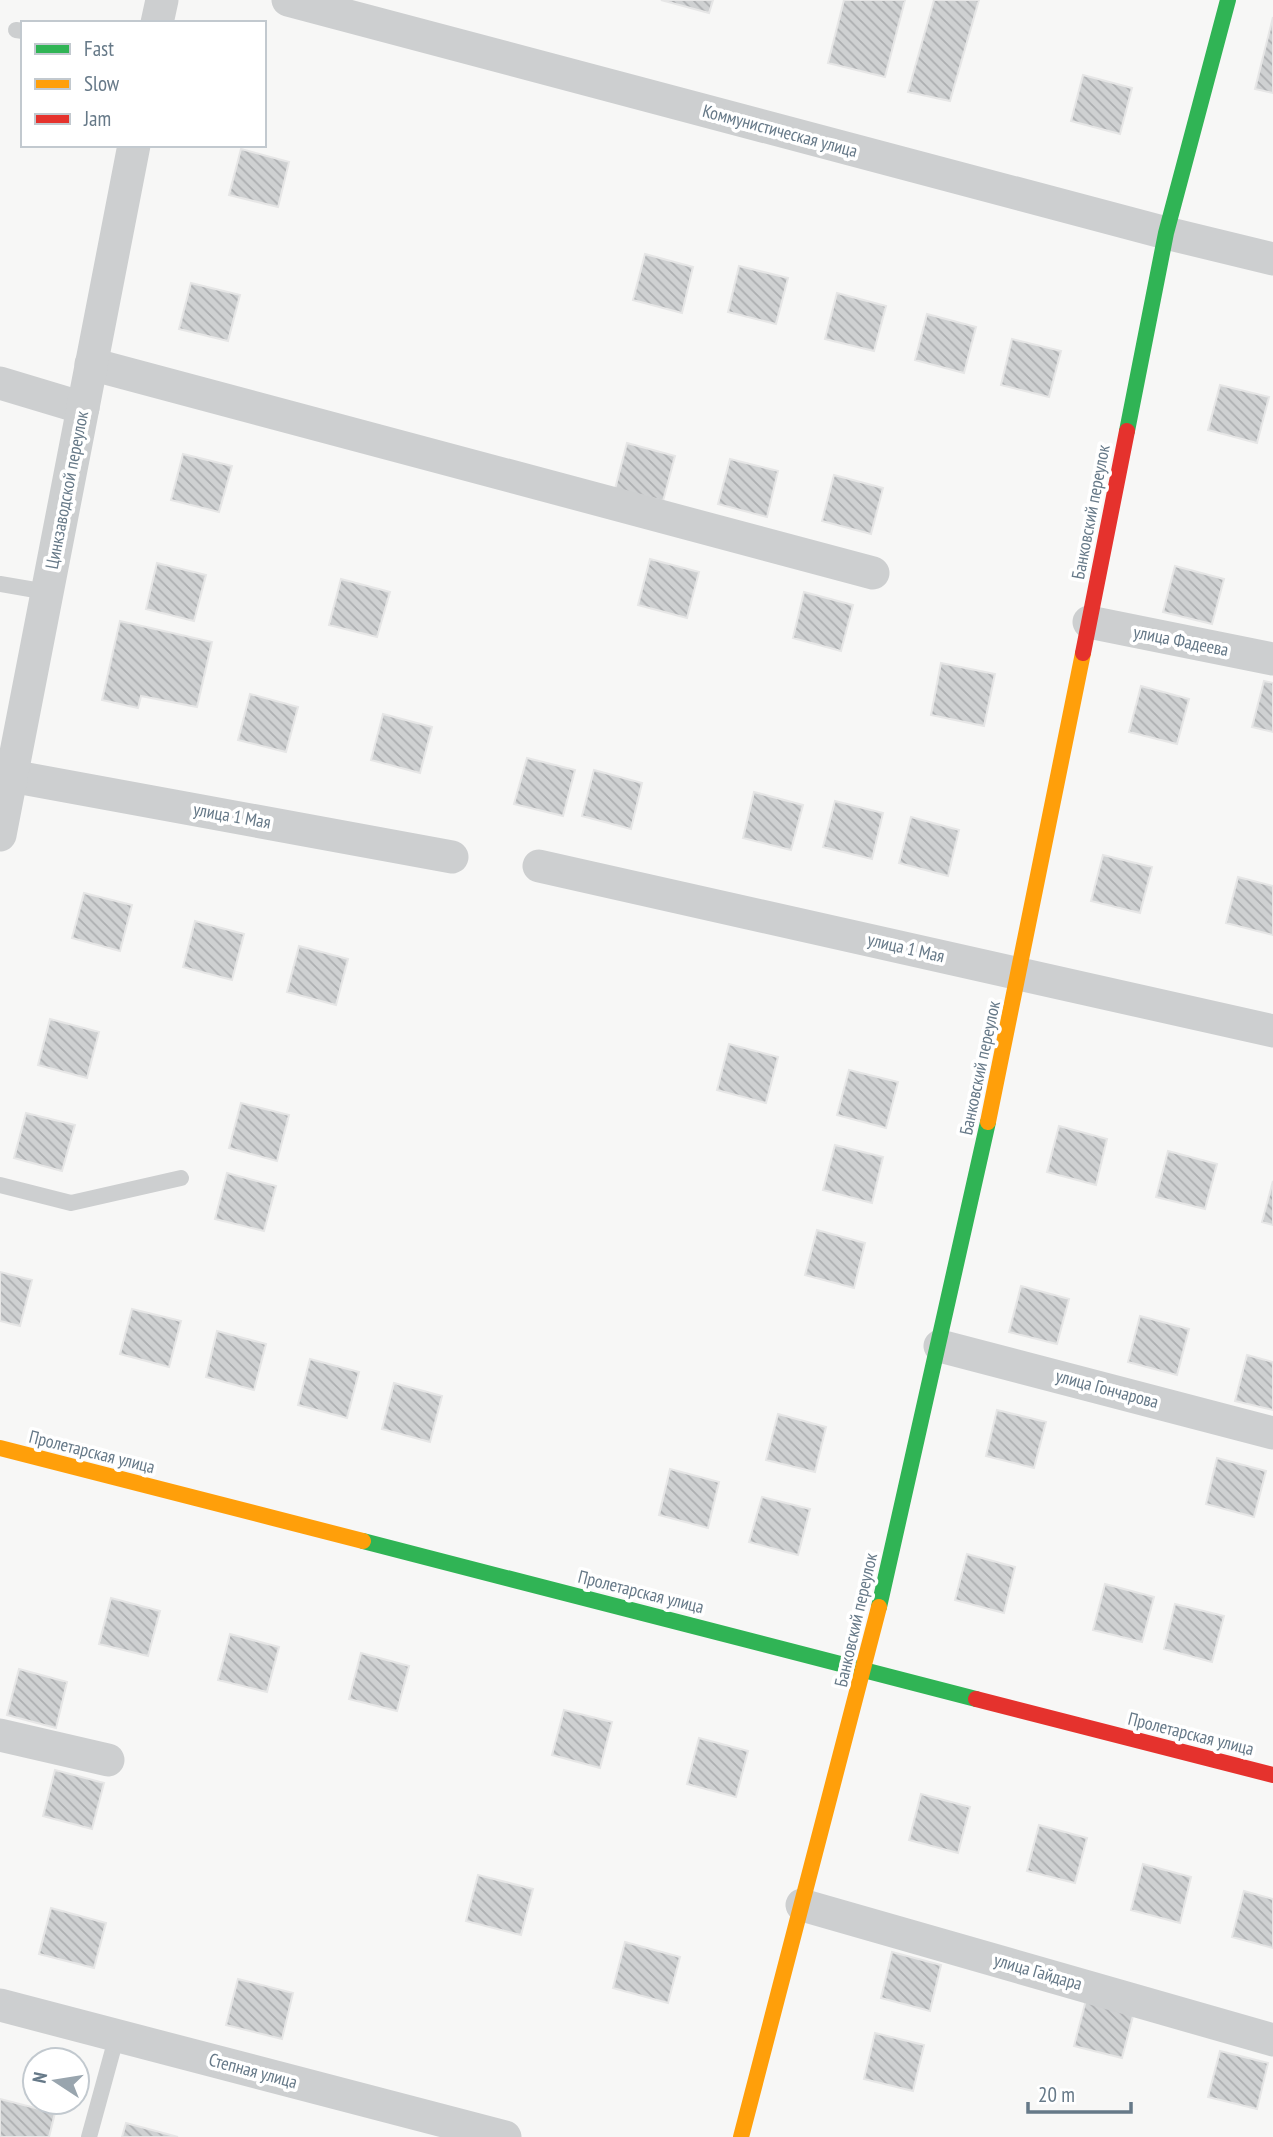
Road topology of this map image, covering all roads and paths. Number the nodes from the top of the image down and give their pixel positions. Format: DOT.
graph roads {
  1 [pos="162,0"];
  2 [pos="288,0"];
  3 [pos="1228,0"];
  4 [pos="158,21"];
  5 [pos="134,147"];
  6 [pos="1166,233"];
  7 [pos="1273,258"];
  8 [pos="91,364"];
  9 [pos="0,383"];
  10 [pos="83,408"];
  11 [pos="873,573"];
  12 [pos="0,584"];
  13 [pos="47,592"];
  14 [pos="1089,622"];
  15 [pos="1273,659"];
  16 [pos="12,776"];
  17 [pos="0,835"];
  18 [pos="452,857"];
  19 [pos="539,866"];
  20 [pos="1020,974"];
  21 [pos="1273,1031"];
  22 [pos="181,1178"];
  23 [pos="0,1185"];
  24 [pos="940,1346"];
  25 [pos="1273,1433"];
  26 [pos="0,1448"];
  27 [pos="865,1669"];
  28 [pos="0,1735"];
  29 [pos="108,1760"];
  30 [pos="1273,1775"];
  31 [pos="802,1905"];
  32 [pos="0,2005"];
  33 [pos="117,2035"];
  34 [pos="1273,2040"];
  35 [pos="89,2137"];
  36 [pos="505,2137"];
  37 [pos="741,2137"];
  1 -- 4 [label="street"];
  2 -- 6 [label="street, Коммунистическая улица"];
  3 -- 6 [label="street, Банковский переулок"];
  5 -- 8 [label="street, Цинкзаводской переулок"];
  6 -- 7 [label="street, Коммунистическая улица"];
  6 -- 14 [label="street, Банковский переулок"];
  8 -- 10 [label="street, Цинкзаводской переулок"];
  8 -- 11 [label="street"];
  9 -- 10 [label="street"];
  10 -- 13 [label="street, Цинкзаводской переулок"];
  12 -- 13 [label="lane"];
  13 -- 16 [label="street, Цинкзаводской переулок"];
  14 -- 15 [label="street, улица Фадеева"];
  14 -- 20 [label="street, Банковский переулок"];
  16 -- 17 [label="street, Цинкзаводской переулок"];
  16 -- 18 [label="street, улица 1 Мая"];
  19 -- 20 [label="street, улица 1 Мая"];
  20 -- 21 [label="street, улица 1 Мая"];
  20 -- 24 [label="street, Банковский переулок"];
  22 -- 23 [label="lane"];
  24 -- 25 [label="street, улица Гончарова"];
  24 -- 27 [label="street, Банковский переулок"];
  26 -- 27 [label="street, Пролетарская улица"];
  27 -- 30 [label="street, Пролетарская улица"];
  27 -- 31 [label="street, Банковский переулок"];
  28 -- 29 [label="street"];
  31 -- 34 [label="street, улица Гайдара"];
  31 -- 37 [label="street, Банковский переулок"];
  32 -- 33 [label="street, Степная улица"];
  33 -- 35 [label="lane"];
  33 -- 36 [label="street, Степная улица"];
}
